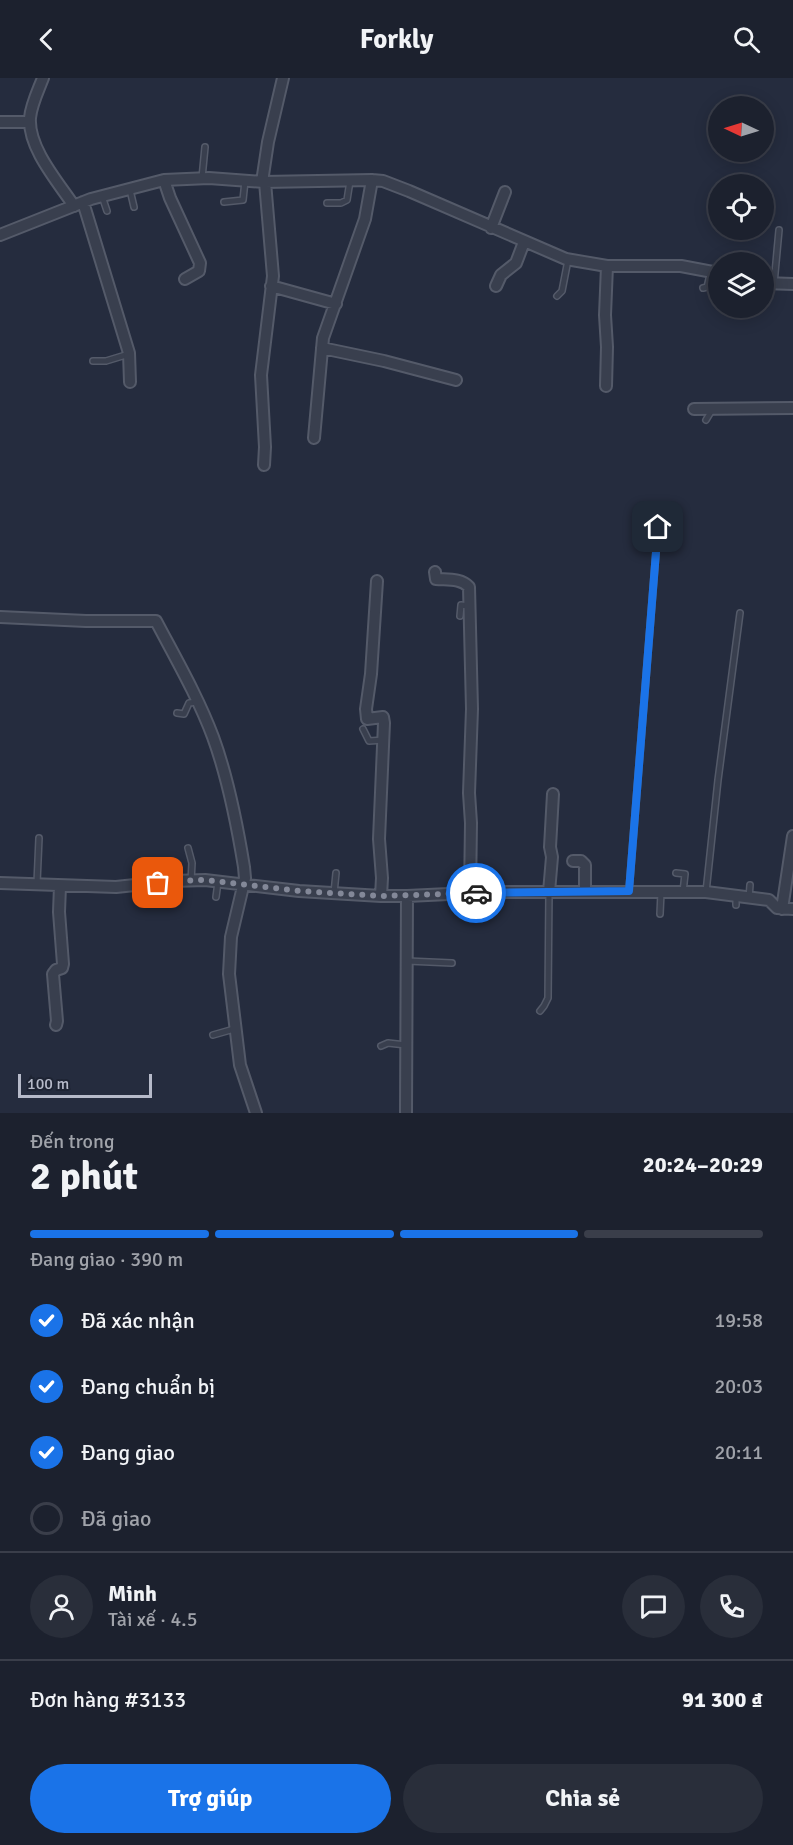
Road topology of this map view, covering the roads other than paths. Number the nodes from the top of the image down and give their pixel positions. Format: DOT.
graph roads {
  1 [pos="43,78"];
  2 [pos="283,78"];
  3 [pos="0,122"];
  4 [pos="30,122"];
  5 [pos="205,147"];
  6 [pos="202,178"];
  7 [pos="164,180"];
  8 [pos="372,180"];
  9 [pos="245,181"];
  10 [pos="350,181"];
  11 [pos="264,182"];
  12 [pos="130,188"];
  13 [pos="505,192"];
  14 [pos="102,196"];
  15 [pos="224,202"];
  16 [pos="327,203"];
  17 [pos="78,204"];
  18 [pos="134,207"];
  19 [pos="262,208"];
  20 [pos="107,212"];
  21 [pos="491,228"];
  22 [pos="779,230"];
  23 [pos="0,235"];
  24 [pos="524,242"];
  25 [pos="774,256"];
  26 [pos="568,260"];
  27 [pos="607,266"];
  28 [pos="708,271"];
  29 [pos="185,279"];
  30 [pos="774,283"];
  31 [pos="793,284"];
  32 [pos="708,285"];
  33 [pos="271,286"];
  34 [pos="496,286"];
  35 [pos="703,288"];
  36 [pos="557,296"];
  37 [pos="336,304"];
  38 [pos="322,348"];
  39 [pos="129,354"];
  40 [pos="93,361"];
  41 [pos="456,380"];
  42 [pos="130,382"];
  43 [pos="606,386"];
  44 [pos="793,408"];
  45 [pos="694,409"];
  46 [pos="714,409"];
  47 [pos="706,420"];
  48 [pos="314,438"];
  49 [pos="264,465"];
  50 [pos="658,527"];
  51 [pos="435,572"];
  52 [pos="377,581"];
  53 [pos="470,606"];
  54 [pos="740,613"];
  55 [pos="460,615"];
  56 [pos="0,617"];
  57 [pos="197,702"];
  58 [pos="177,712"];
  59 [pos="363,729"];
  60 [pos="384,740"];
  61 [pos="553,794"];
  62 [pos="793,836"];
  63 [pos="39,838"];
  64 [pos="188,848"];
  65 [pos="573,861"];
  66 [pos="477,870"];
  67 [pos="336,873"];
  68 [pos="676,873"];
  69 [pos="192,881"];
  70 [pos="218,882"];
  71 [pos="0,883"];
  72 [pos="242,884"];
  73 [pos="37,885"];
  74 [pos="750,885"];
  75 [pos="60,886"];
  76 [pos="0,888"];
  77 [pos="585,891"];
  78 [pos="629,891"];
  79 [pos="488,892"];
  80 [pos="549,892"];
  81 [pos="661,892"];
  82 [pos="683,892"];
  83 [pos="706,892"];
  84 [pos="334,893"];
  85 [pos="470,893"];
  86 [pos="381,896"];
  87 [pos="407,896"];
  88 [pos="216,897"];
  89 [pos="748,898"];
  90 [pos="788,909"];
  91 [pos="660,914"];
  92 [pos="407,962"];
  93 [pos="452,963"];
  94 [pos="540,1011"];
  95 [pos="56,1025"];
  96 [pos="234,1029"];
  97 [pos="213,1035"];
  98 [pos="406,1045"];
  99 [pos="381,1046"];
  100 [pos="242,1074"];
  101 [pos="237,1084"];
  102 [pos="256,1113"];
  103 [pos="406,1113"];
  1 -- 4 [label="street"];
  2 -- 11 [label="street"];
  3 -- 4 [label="street"];
  4 -- 17 [label="street"];
  5 -- 6 [label="lane"];
  6 -- 7 [label="street"];
  6 -- 9 [label="street"];
  7 -- 12 [label="street"];
  7 -- 29 [label="street"];
  8 -- 10 [label="street"];
  8 -- 21 [label="street"];
  8 -- 37 [label="street"];
  9 -- 11 [label="street"];
  9 -- 15 [label="lane"];
  10 -- 11 [label="street"];
  10 -- 16 [label="lane"];
  11 -- 19 [label="lane"];
  11 -- 33 [label="street"];
  12 -- 14 [label="street"];
  12 -- 18 [label="lane"];
  13 -- 21 [label="street"];
  14 -- 17 [label="street"];
  14 -- 20 [label="lane"];
  17 -- 23 [label="street"];
  17 -- 39 [label="street"];
  21 -- 24 [label="street"];
  22 -- 25 [label="lane"];
  24 -- 26 [label="street"];
  24 -- 34 [label="street"];
  26 -- 27 [label="street"];
  26 -- 36 [label="lane"];
  27 -- 28 [label="street"];
  27 -- 43 [label="street"];
  30 -- 31 [label="street"];
  32 -- 35 [label="lane"];
  33 -- 37 [label="street"];
  33 -- 49 [label="street"];
  37 -- 38 [label="street"];
  38 -- 41 [label="street"];
  38 -- 48 [label="street"];
  39 -- 40 [label="lane"];
  39 -- 42 [label="street"];
  44 -- 46 [label="street"];
  45 -- 46 [label="street"];
  46 -- 47 [label="lane"];
  50 -- 78 [label="lane"];
  51 -- 53 [label="street"];
  52 -- 60 [label="street"];
  53 -- 55 [label="lane"];
  53 -- 85 [label="street"];
  54 -- 83 [label="lane"];
  56 -- 57 [label="street"];
  57 -- 58 [label="lane"];
  57 -- 72 [label="street"];
  59 -- 60 [label="lane"];
  60 -- 86 [label="street"];
  61 -- 80 [label="street"];
  62 -- 90 [label="street"];
  63 -- 73 [label="lane"];
  64 -- 69 [label="lane"];
  65 -- 77 [label="street"];
  66 -- 79 [label="lane"];
  67 -- 84 [label="lane"];
  68 -- 82 [label="lane"];
  69 -- 70 [label="street"];
  69 -- 75 [label="street"];
  70 -- 72 [label="street"];
  70 -- 88 [label="lane"];
  71 -- 73 [label="street"];
  71 -- 76 [label="lane"];
  72 -- 84 [label="street"];
  72 -- 96 [label="street"];
  73 -- 75 [label="street"];
  74 -- 89 [label="lane"];
  75 -- 95 [label="street"];
  77 -- 78 [label="street"];
  77 -- 80 [label="street"];
  78 -- 81 [label="street"];
  79 -- 80 [label="street"];
  79 -- 85 [label="street"];
  80 -- 94 [label="lane"];
  81 -- 82 [label="street"];
  81 -- 91 [label="lane"];
  82 -- 83 [label="street"];
  83 -- 89 [label="street"];
  84 -- 86 [label="street"];
  85 -- 87 [label="street"];
  86 -- 87 [label="street"];
  87 -- 92 [label="street"];
  89 -- 90 [label="street"];
  92 -- 93 [label="lane"];
  92 -- 98 [label="street"];
  96 -- 97 [label="lane"];
  96 -- 100 [label="street"];
  98 -- 99 [label="lane"];
  98 -- 103 [label="street"];
  100 -- 101 [label="lane"];
  100 -- 102 [label="street"];
}
